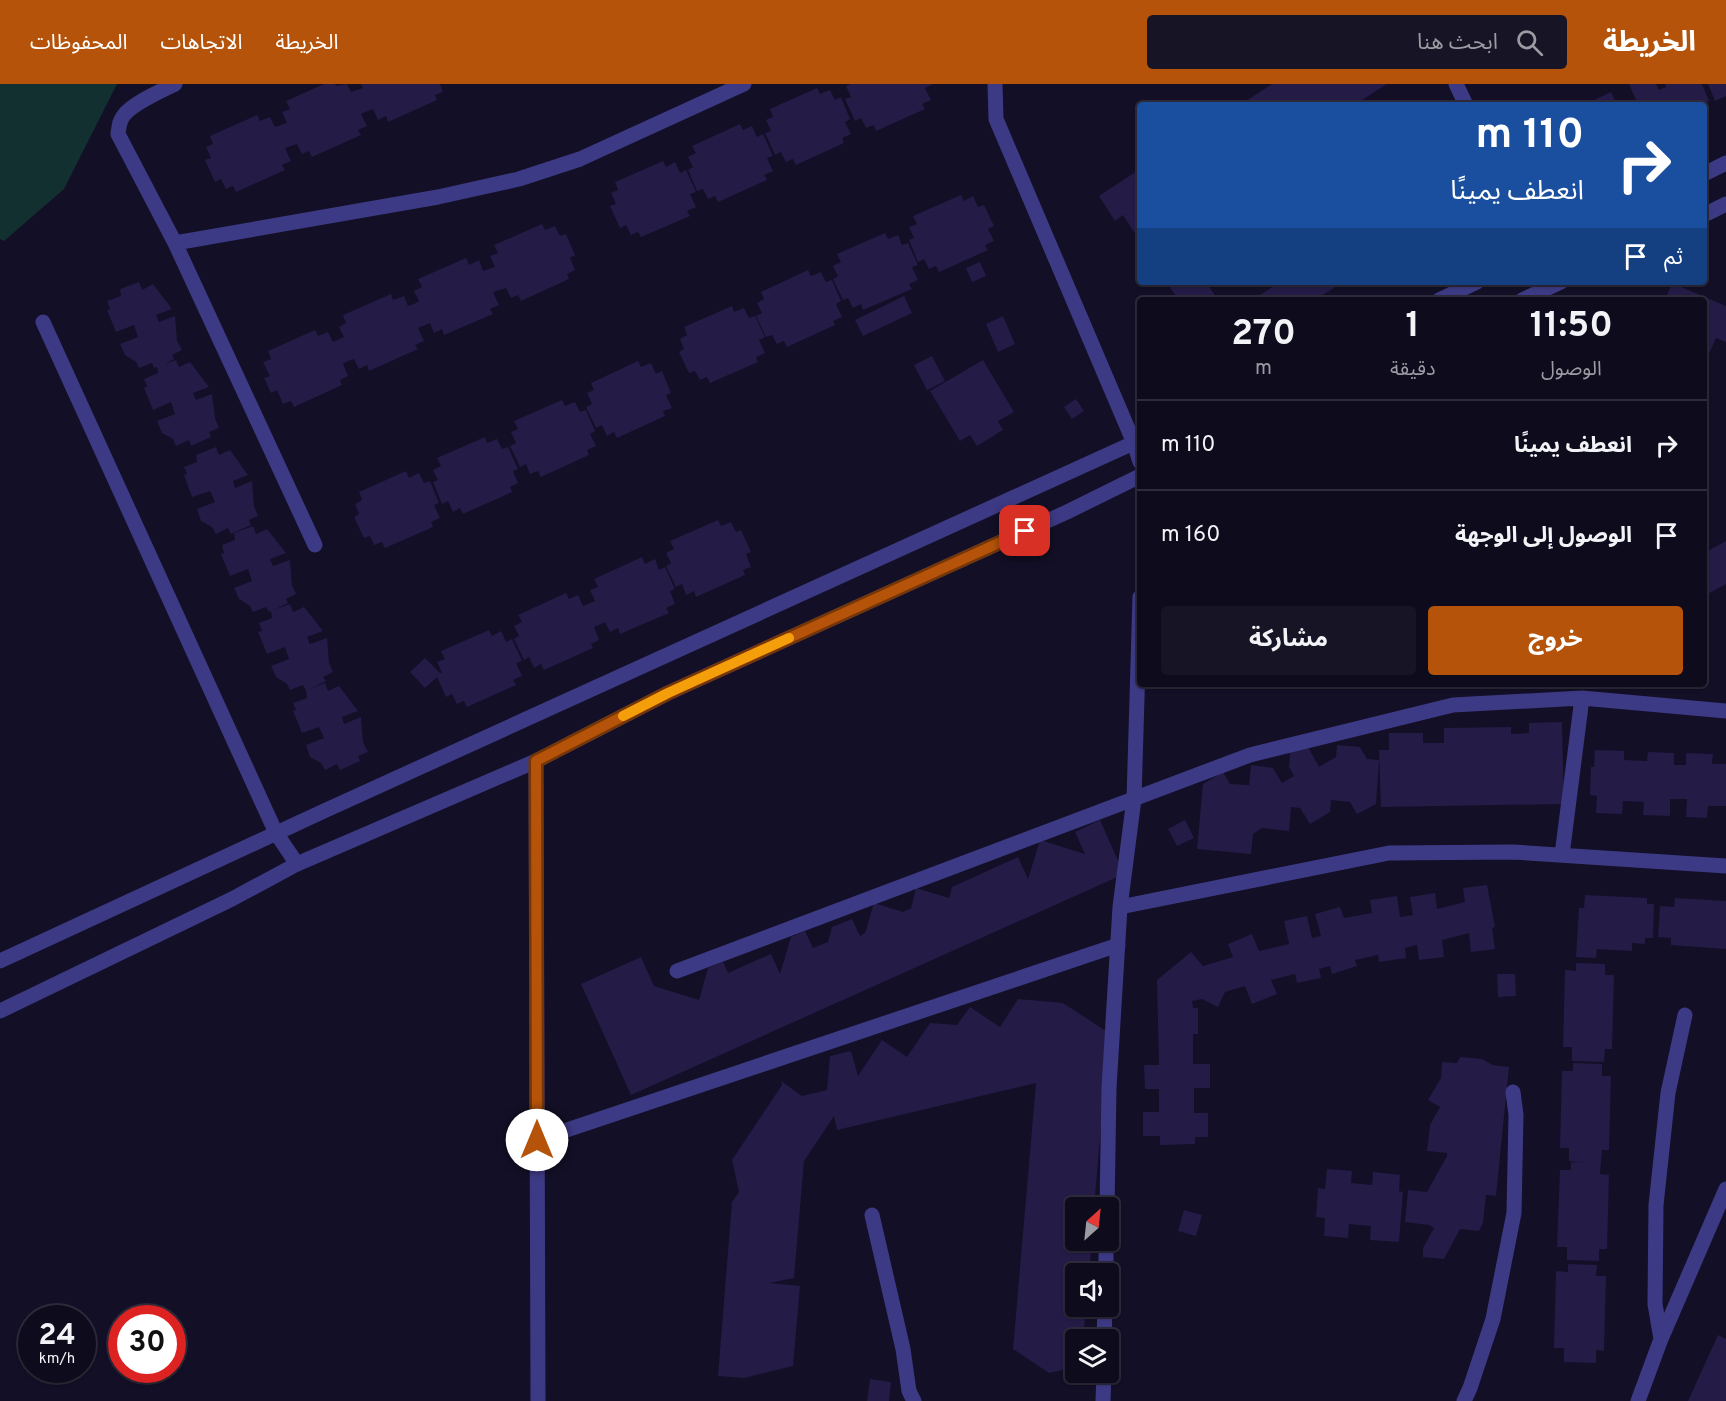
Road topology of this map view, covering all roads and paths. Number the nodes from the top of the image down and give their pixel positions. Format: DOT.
graph roads {
  1 [pos="175,84"];
  2 [pos="744,84"];
  3 [pos="994,84"];
  4 [pos="1456,84"];
  5 [pos="1465,102"];
  6 [pos="1726,163"];
  7 [pos="1707,172"];
  8 [pos="1726,204"];
  9 [pos="1707,214"];
  10 [pos="175,243"];
  11 [pos="1470,285"];
  12 [pos="1554,285"];
  13 [pos="1444,297"];
  14 [pos="1528,297"];
  15 [pos="43,322"];
  16 [pos="1137,441"];
  17 [pos="1137,477"];
  18 [pos="315,545"];
  19 [pos="1137,687"];
  20 [pos="1582,698"];
  21 [pos="1726,711"];
  22 [pos="536,761"];
  23 [pos="1134,799"];
  24 [pos="276,833"];
  25 [pos="1562,855"];
  26 [pos="297,864"];
  27 [pos="1726,866"];
  28 [pos="1120,908"];
  29 [pos="1118,945"];
  30 [pos="0,960"];
  31 [pos="677,971"];
  32 [pos="0,1011"];
  33 [pos="1685,1015"];
  34 [pos="1513,1092"];
  35 [pos="537,1140"];
  36 [pos="1726,1189"];
  37 [pos="1107,1197"];
  38 [pos="872,1215"];
  39 [pos="1660,1339"];
  40 [pos="1104,1383"];
  41 [pos="538,1401"];
  42 [pos="914,1401"];
  43 [pos="1103,1401"];
  44 [pos="1464,1401"];
  45 [pos="1638,1401"];
  1 -- 10 [label="street"];
  2 -- 10 [label="street"];
  3 -- 16 [label="street"];
  4 -- 5 [label="street"];
  6 -- 7 [label="street"];
  8 -- 9 [label="street"];
  10 -- 18 [label="street"];
  11 -- 13 [label="street"];
  12 -- 14 [label="street"];
  15 -- 24 [label="street"];
  16 -- 24 [label="street"];
  17 -- 22 [label="street"];
  19 -- 23 [label="street"];
  20 -- 21 [label="street"];
  20 -- 23 [label="street"];
  20 -- 25 [label="street"];
  22 -- 26 [label="street"];
  22 -- 35 [label="street"];
  23 -- 28 [label="street"];
  23 -- 31 [label="street"];
  24 -- 26 [label="street"];
  24 -- 30 [label="street"];
  25 -- 27 [label="street"];
  25 -- 28 [label="street"];
  26 -- 32 [label="street"];
  28 -- 29 [label="street"];
  29 -- 35 [label="street"];
  29 -- 37 [label="street"];
  33 -- 39 [label="street"];
  34 -- 44 [label="street"];
  35 -- 41 [label="street"];
  36 -- 39 [label="street"];
  38 -- 42 [label="street"];
  39 -- 45 [label="street"];
  40 -- 43 [label="street"];
}
